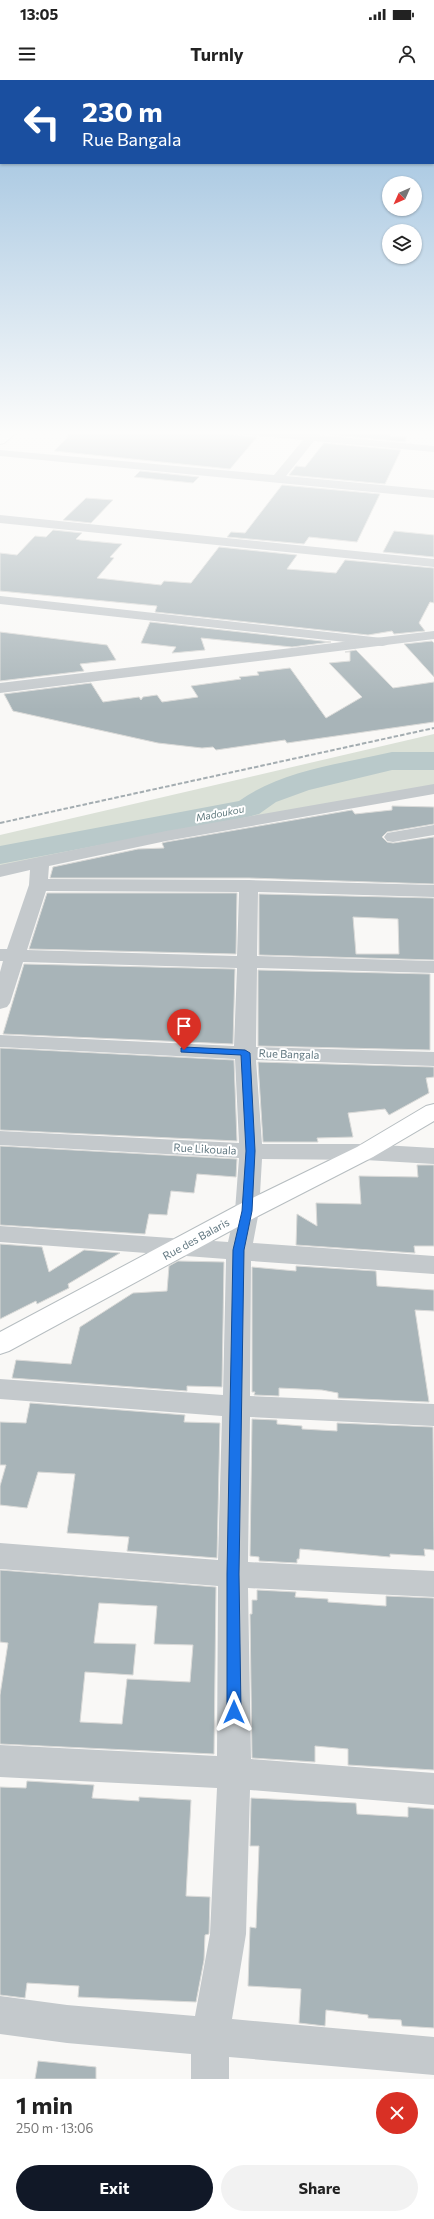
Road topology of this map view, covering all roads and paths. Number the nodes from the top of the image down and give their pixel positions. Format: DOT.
graph roads {
  1 [pos="42,523"];
  2 [pos="434,563"];
  3 [pos="0,600"];
  4 [pos="434,635"];
  5 [pos="382,642"];
  6 [pos="0,688"];
  7 [pos="434,789"];
  8 [pos="434,830"];
  9 [pos="393,837"];
  10 [pos="40,862"];
  11 [pos="0,871"];
  12 [pos="38,884"];
  13 [pos="249,886"];
  14 [pos="434,890"];
  15 [pos="8,956"];
  16 [pos="247,963"];
  17 [pos="434,967"];
  18 [pos="0,1003"];
  19 [pos="0,1041"];
  20 [pos="245,1053"];
  21 [pos="434,1059"];
  22 [pos="434,1111"];
  23 [pos="0,1138"];
  24 [pos="251,1151"];
  25 [pos="365,1152"];
  26 [pos="434,1156"];
  27 [pos="247,1211"];
  28 [pos="0,1234"];
  29 [pos="183,1247"];
  30 [pos="239,1250"];
  31 [pos="434,1265"];
  32 [pos="0,1344"];
  33 [pos="0,1389"];
  34 [pos="235,1406"];
  35 [pos="434,1415"];
  36 [pos="0,1556"];
  37 [pos="233,1574"];
  38 [pos="434,1584"];
  39 [pos="0,1762"];
  40 [pos="234,1773"];
  41 [pos="434,1789"];
  42 [pos="0,2015"];
  43 [pos="210,2036"];
  44 [pos="434,2056"];
  45 [pos="210,2079"];
  1 -- 2 [label="street"];
  3 -- 5 [label="street"];
  4 -- 5 [label="street"];
  5 -- 6 [label="street"];
  7 -- 10 [label="street"];
  8 -- 9 [label="street"];
  10 -- 11 [label="street"];
  10 -- 12 [label="street"];
  12 -- 13 [label="street"];
  12 -- 15 [label="street"];
  13 -- 14 [label="street"];
  13 -- 16 [label="street"];
  15 -- 16 [label="street"];
  15 -- 18 [label="street"];
  16 -- 17 [label="street"];
  16 -- 20 [label="street"];
  19 -- 20 [label="street, Rue Bangala"];
  20 -- 21 [label="street, Rue Bangala"];
  20 -- 24 [label="street"];
  22 -- 25 [label="main road, Rue des Balaris"];
  23 -- 24 [label="street, Rue Likouala"];
  24 -- 25 [label="street, Rue Likouala"];
  24 -- 27 [label="street"];
  25 -- 26 [label="street, Rue Likouala"];
  25 -- 27 [label="main road, Rue des Balaris"];
  27 -- 29 [label="main road, Rue des Balaris"];
  27 -- 30 [label="street"];
  28 -- 29 [label="street"];
  29 -- 30 [label="street"];
  29 -- 32 [label="main road, Rue des Balaris"];
  30 -- 31 [label="street"];
  30 -- 34 [label="street"];
  33 -- 34 [label="street"];
  34 -- 35 [label="street"];
  34 -- 37 [label="street"];
  36 -- 37 [label="street"];
  37 -- 38 [label="street"];
  37 -- 40 [label="street"];
  39 -- 40 [label="street"];
  40 -- 41 [label="street"];
  40 -- 43 [label="street"];
  42 -- 43 [label="street"];
  43 -- 44 [label="street"];
  43 -- 45 [label="street"];
}
